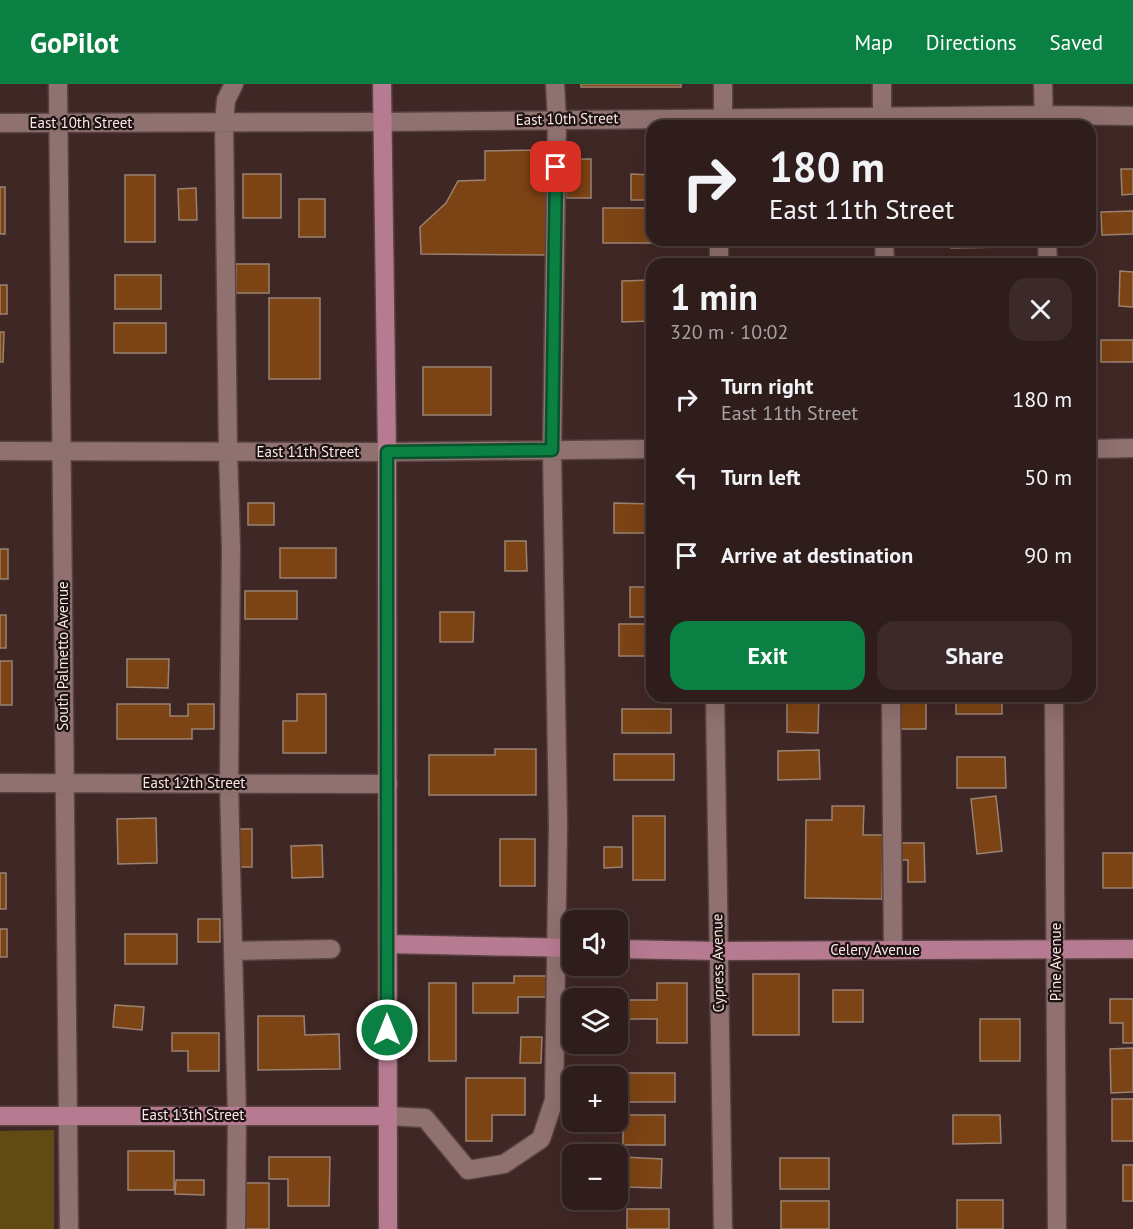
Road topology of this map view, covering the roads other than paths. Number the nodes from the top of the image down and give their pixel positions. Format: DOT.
graph roads {
  1 [pos="58,84"];
  2 [pos="234,84"];
  3 [pos="382,84"];
  4 [pos="555,84"];
  5 [pos="723,84"];
  6 [pos="882,84"];
  7 [pos="1043,84"];
  8 [pos="1133,116"];
  9 [pos="557,119"];
  10 [pos="723,120"];
  11 [pos="882,120"];
  12 [pos="1043,120"];
  13 [pos="1061,120"];
  14 [pos="646,121"];
  15 [pos="382,122"];
  16 [pos="0,123"];
  17 [pos="58,123"];
  18 [pos="224,123"];
  19 [pos="1133,448"];
  20 [pos="646,449"];
  21 [pos="1096,449"];
  22 [pos="62,450"];
  23 [pos="552,450"];
  24 [pos="0,451"];
  25 [pos="228,451"];
  26 [pos="387,452"];
  27 [pos="715,702"];
  28 [pos="891,702"];
  29 [pos="1054,702"];
  30 [pos="0,783"];
  31 [pos="64,783"];
  32 [pos="229,783"];
  33 [pos="388,784"];
  34 [pos="563,910"];
  35 [pos="388,944"];
  36 [pos="562,948"];
  37 [pos="628,949"];
  38 [pos="1133,949"];
  39 [pos="332,950"];
  40 [pos="893,950"];
  41 [pos="1056,950"];
  42 [pos="233,951"];
  43 [pos="717,951"];
  44 [pos="563,976"];
  45 [pos="68,1115"];
  46 [pos="0,1116"];
  47 [pos="237,1116"];
  48 [pos="387,1116"];
  49 [pos="69,1229"];
  50 [pos="236,1229"];
  51 [pos="388,1229"];
  52 [pos="723,1229"];
  53 [pos="1057,1229"];
  1 -- 17 [label="street, South Palmetto Avenue"];
  2 -- 18 [label="street"];
  3 -- 15 [label="main road"];
  4 -- 9 [label="street"];
  5 -- 10 [label="street"];
  6 -- 11 [label="street"];
  7 -- 12 [label="street"];
  8 -- 13 [label="street, East 10th Street"];
  9 -- 14 [label="street, East 10th Street"];
  9 -- 15 [label="street, East 10th Street"];
  9 -- 23 [label="street"];
  15 -- 18 [label="street, East 10th Street"];
  15 -- 26 [label="main road"];
  16 -- 17 [label="street, East 10th Street"];
  17 -- 18 [label="street, East 10th Street"];
  17 -- 22 [label="street, South Palmetto Avenue"];
  18 -- 25 [label="street"];
  19 -- 21 [label="street"];
  20 -- 23 [label="street, East 11th Street"];
  22 -- 24 [label="street, East 11th Street"];
  22 -- 25 [label="street, East 11th Street"];
  22 -- 31 [label="street, South Palmetto Avenue"];
  23 -- 26 [label="street, East 11th Street"];
  23 -- 34 [label="street"];
  25 -- 26 [label="street, East 11th Street"];
  25 -- 32 [label="street"];
  26 -- 33 [label="main road"];
  27 -- 43 [label="street, Cypress Avenue"];
  28 -- 40 [label="street"];
  29 -- 41 [label="street, Pine Avenue"];
  30 -- 31 [label="street, East 12th Street"];
  31 -- 32 [label="street, East 12th Street"];
  31 -- 45 [label="street, South Palmetto Avenue"];
  32 -- 33 [label="street, East 12th Street"];
  32 -- 42 [label="street"];
  33 -- 35 [label="main road"];
  35 -- 36 [label="main road"];
  35 -- 48 [label="main road"];
  37 -- 43 [label="main road, Celery Avenue"];
  38 -- 41 [label="main road, Celery Avenue"];
  39 -- 42 [label="street"];
  40 -- 41 [label="main road, Celery Avenue"];
  40 -- 43 [label="main road, Celery Avenue"];
  41 -- 53 [label="street, Pine Avenue"];
  42 -- 47 [label="street"];
  43 -- 52 [label="street, Cypress Avenue"];
  44 -- 48 [label="street"];
  45 -- 46 [label="main road, East 13th Street"];
  45 -- 47 [label="main road, East 13th Street"];
  45 -- 49 [label="street, South Palmetto Avenue"];
  47 -- 48 [label="main road, East 13th Street"];
  47 -- 50 [label="street"];
  48 -- 51 [label="main road"];
}
